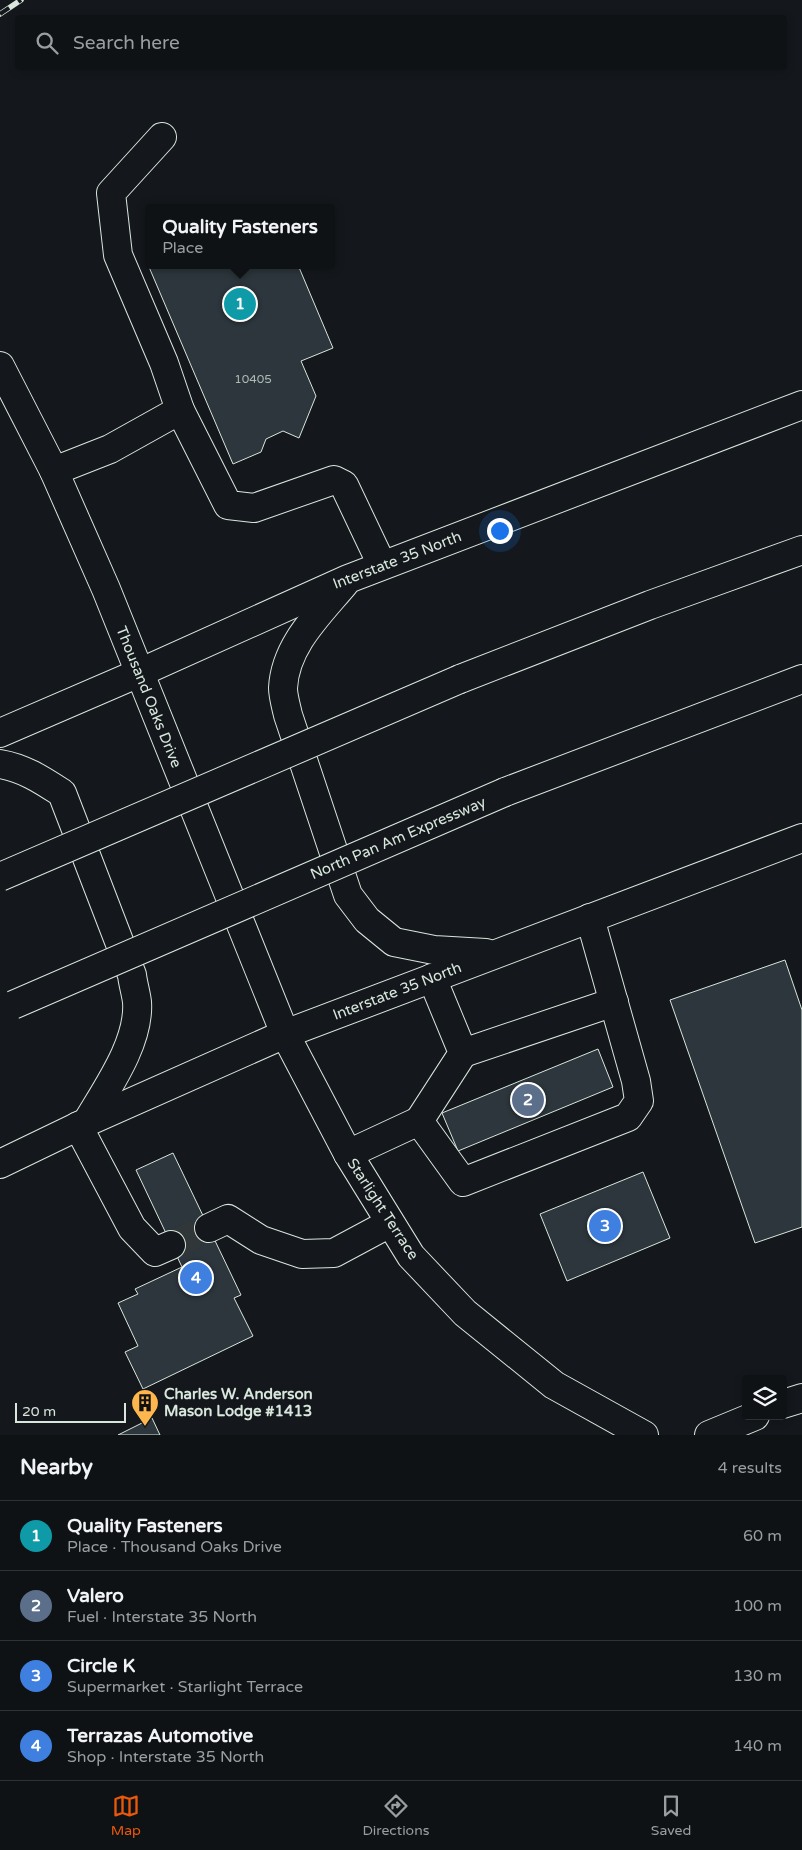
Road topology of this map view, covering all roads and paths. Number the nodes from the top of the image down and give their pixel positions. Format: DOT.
graph roads {
  1 [pos="162,138"];
  2 [pos="0,366"];
  3 [pos="802,405"];
  4 [pos="180,410"];
  5 [pos="54,471"];
  6 [pos="802,550"];
  7 [pos="382,565"];
  8 [pos="348,579"];
  9 [pos="139,674"];
  10 [pos="802,679"];
  11 [pos="1,730"];
  12 [pos="0,764"];
  13 [pos="802,838"];
  14 [pos="0,876"];
  15 [pos="590,918"];
  16 [pos="495,954"];
  17 [pos="432,978"];
  18 [pos="614,1002"];
  19 [pos="6,1008"];
  20 [pos="285,1034"];
  21 [pos="463,1053"];
  22 [pos="419,1120"];
  23 [pos="83,1124"];
  24 [pos="348,1154"];
  25 [pos="0,1164"];
  26 [pos="390,1223"];
  27 [pos="209,1228"];
  28 [pos="171,1245"];
  29 [pos="802,1398"];
  30 [pos="787,1403"];
  31 [pos="745,1420"];
  32 [pos="644,1435"];
  33 [pos="709,1435"];
  1 -- 4 [label="main road"];
  2 -- 5 [label="main road, Thousand Oaks Drive"];
  3 -- 7 [label="main road, Interstate 35 North"];
  4 -- 5 [label="main road"];
  4 -- 7 [label="main road"];
  5 -- 9 [label="main road, Thousand Oaks Drive"];
  6 -- 14 [label="main road, bridge"];
  7 -- 8 [label="main road, Interstate 35 North"];
  8 -- 9 [label="main road, Interstate 35 North"];
  8 -- 16 [label="main road"];
  9 -- 11 [label="main road, Interstate 35 North"];
  9 -- 20 [label="main road, Thousand Oaks Drive"];
  10 -- 19 [label="main road, North Pan Am Expressway, bridge"];
  12 -- 23 [label="main road"];
  13 -- 15 [label="main road, Interstate 35 North"];
  15 -- 16 [label="main road, Interstate 35 North"];
  15 -- 18 [label="main road"];
  16 -- 17 [label="main road, Interstate 35 North"];
  17 -- 20 [label="main road, Interstate 35 North"];
  17 -- 21 [label="main road"];
  18 -- 21 [label="main road"];
  18 -- 22 [label="main road"];
  20 -- 23 [label="main road, Interstate 35 North"];
  20 -- 24 [label="main road, Starlight Terrace"];
  21 -- 22 [label="main road"];
  22 -- 24 [label="main road"];
  23 -- 25 [label="main road, Interstate 35 North"];
  23 -- 28 [label="main road"];
  24 -- 26 [label="main road, Starlight Terrace"];
  26 -- 27 [label="main road"];
  26 -- 32 [label="main road, Starlight Terrace"];
  29 -- 30 [label="main road"];
  31 -- 33 [label="main road"];
}
